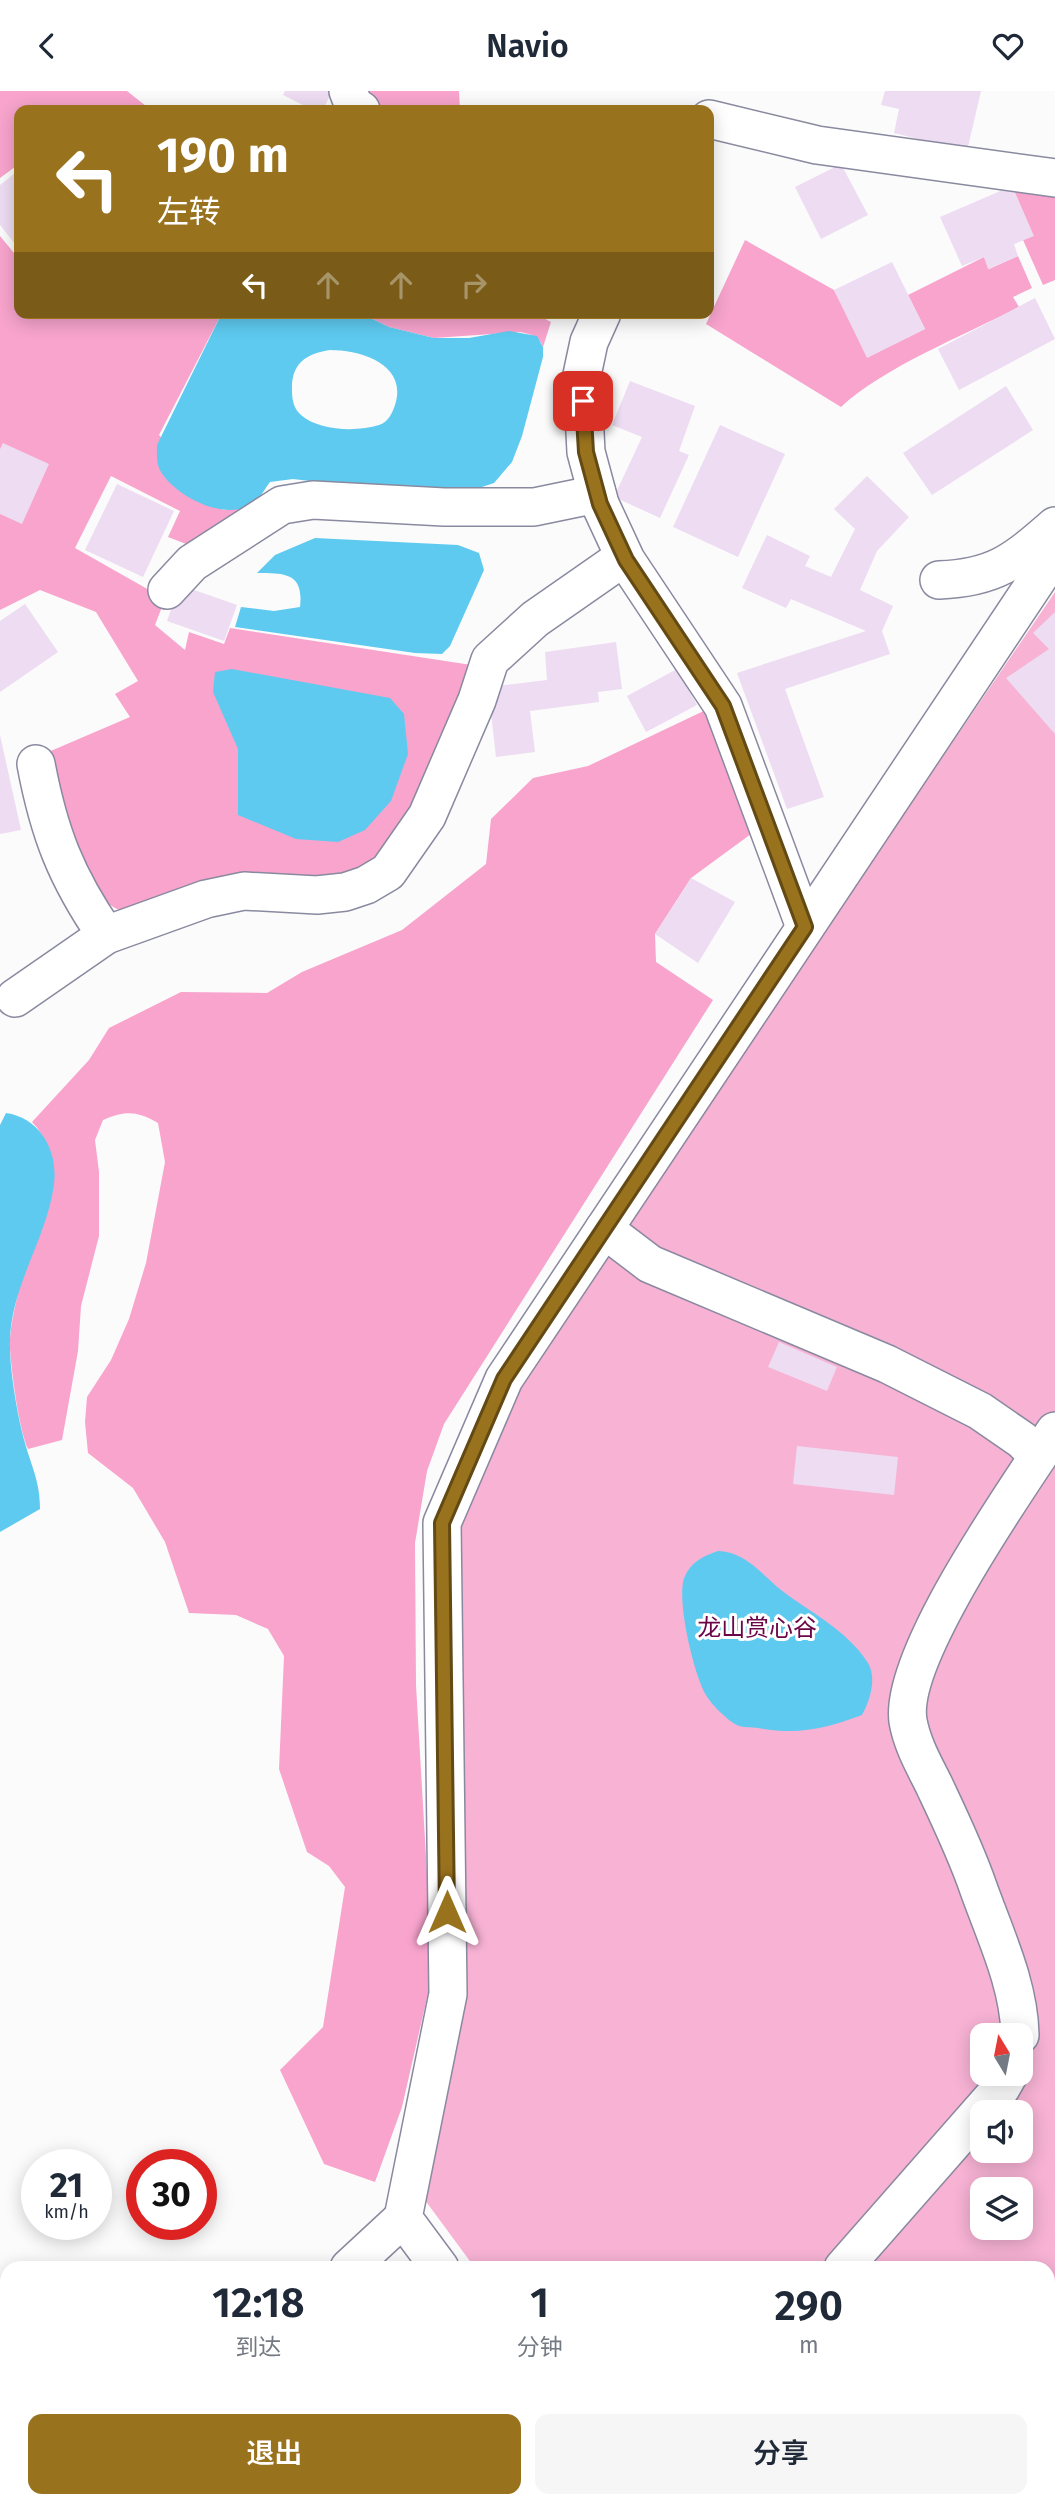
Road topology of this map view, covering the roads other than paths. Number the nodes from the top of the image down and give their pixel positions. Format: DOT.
graph roads {
  1 [pos="714,120"];
  2 [pos="1055,178"];
  3 [pos="599,319"];
  4 [pos="597,494"];
  5 [pos="1055,526"];
  6 [pos="1055,553"];
  7 [pos="624,557"];
  8 [pos="940,580"];
  9 [pos="167,590"];
  10 [pos="36,764"];
  11 [pos="805,927"];
  12 [pos="106,935"];
  13 [pos="15,998"];
  14 [pos="604,1229"];
  15 [pos="1047,1443"];
  16 [pos="1019,2023"];
  17 [pos="1002,2086"];
  18 [pos="403,2218"];
  19 [pos="357,2261"];
  20 [pos="435,2261"];
  21 [pos="849,2261"];
  1 -- 2 [label="street"];
  3 -- 4 [label="street"];
  4 -- 7 [label="street"];
  4 -- 9 [label="street"];
  5 -- 8 [label="street"];
  6 -- 11 [label="street"];
  7 -- 11 [label="street"];
  7 -- 12 [label="street"];
  10 -- 12 [label="street"];
  11 -- 14 [label="street"];
  12 -- 13 [label="street"];
  14 -- 15 [label="street"];
  14 -- 18 [label="street"];
  15 -- 16 [label="street"];
  17 -- 21 [label="street"];
  18 -- 19 [label="street"];
  18 -- 20 [label="street"];
}
